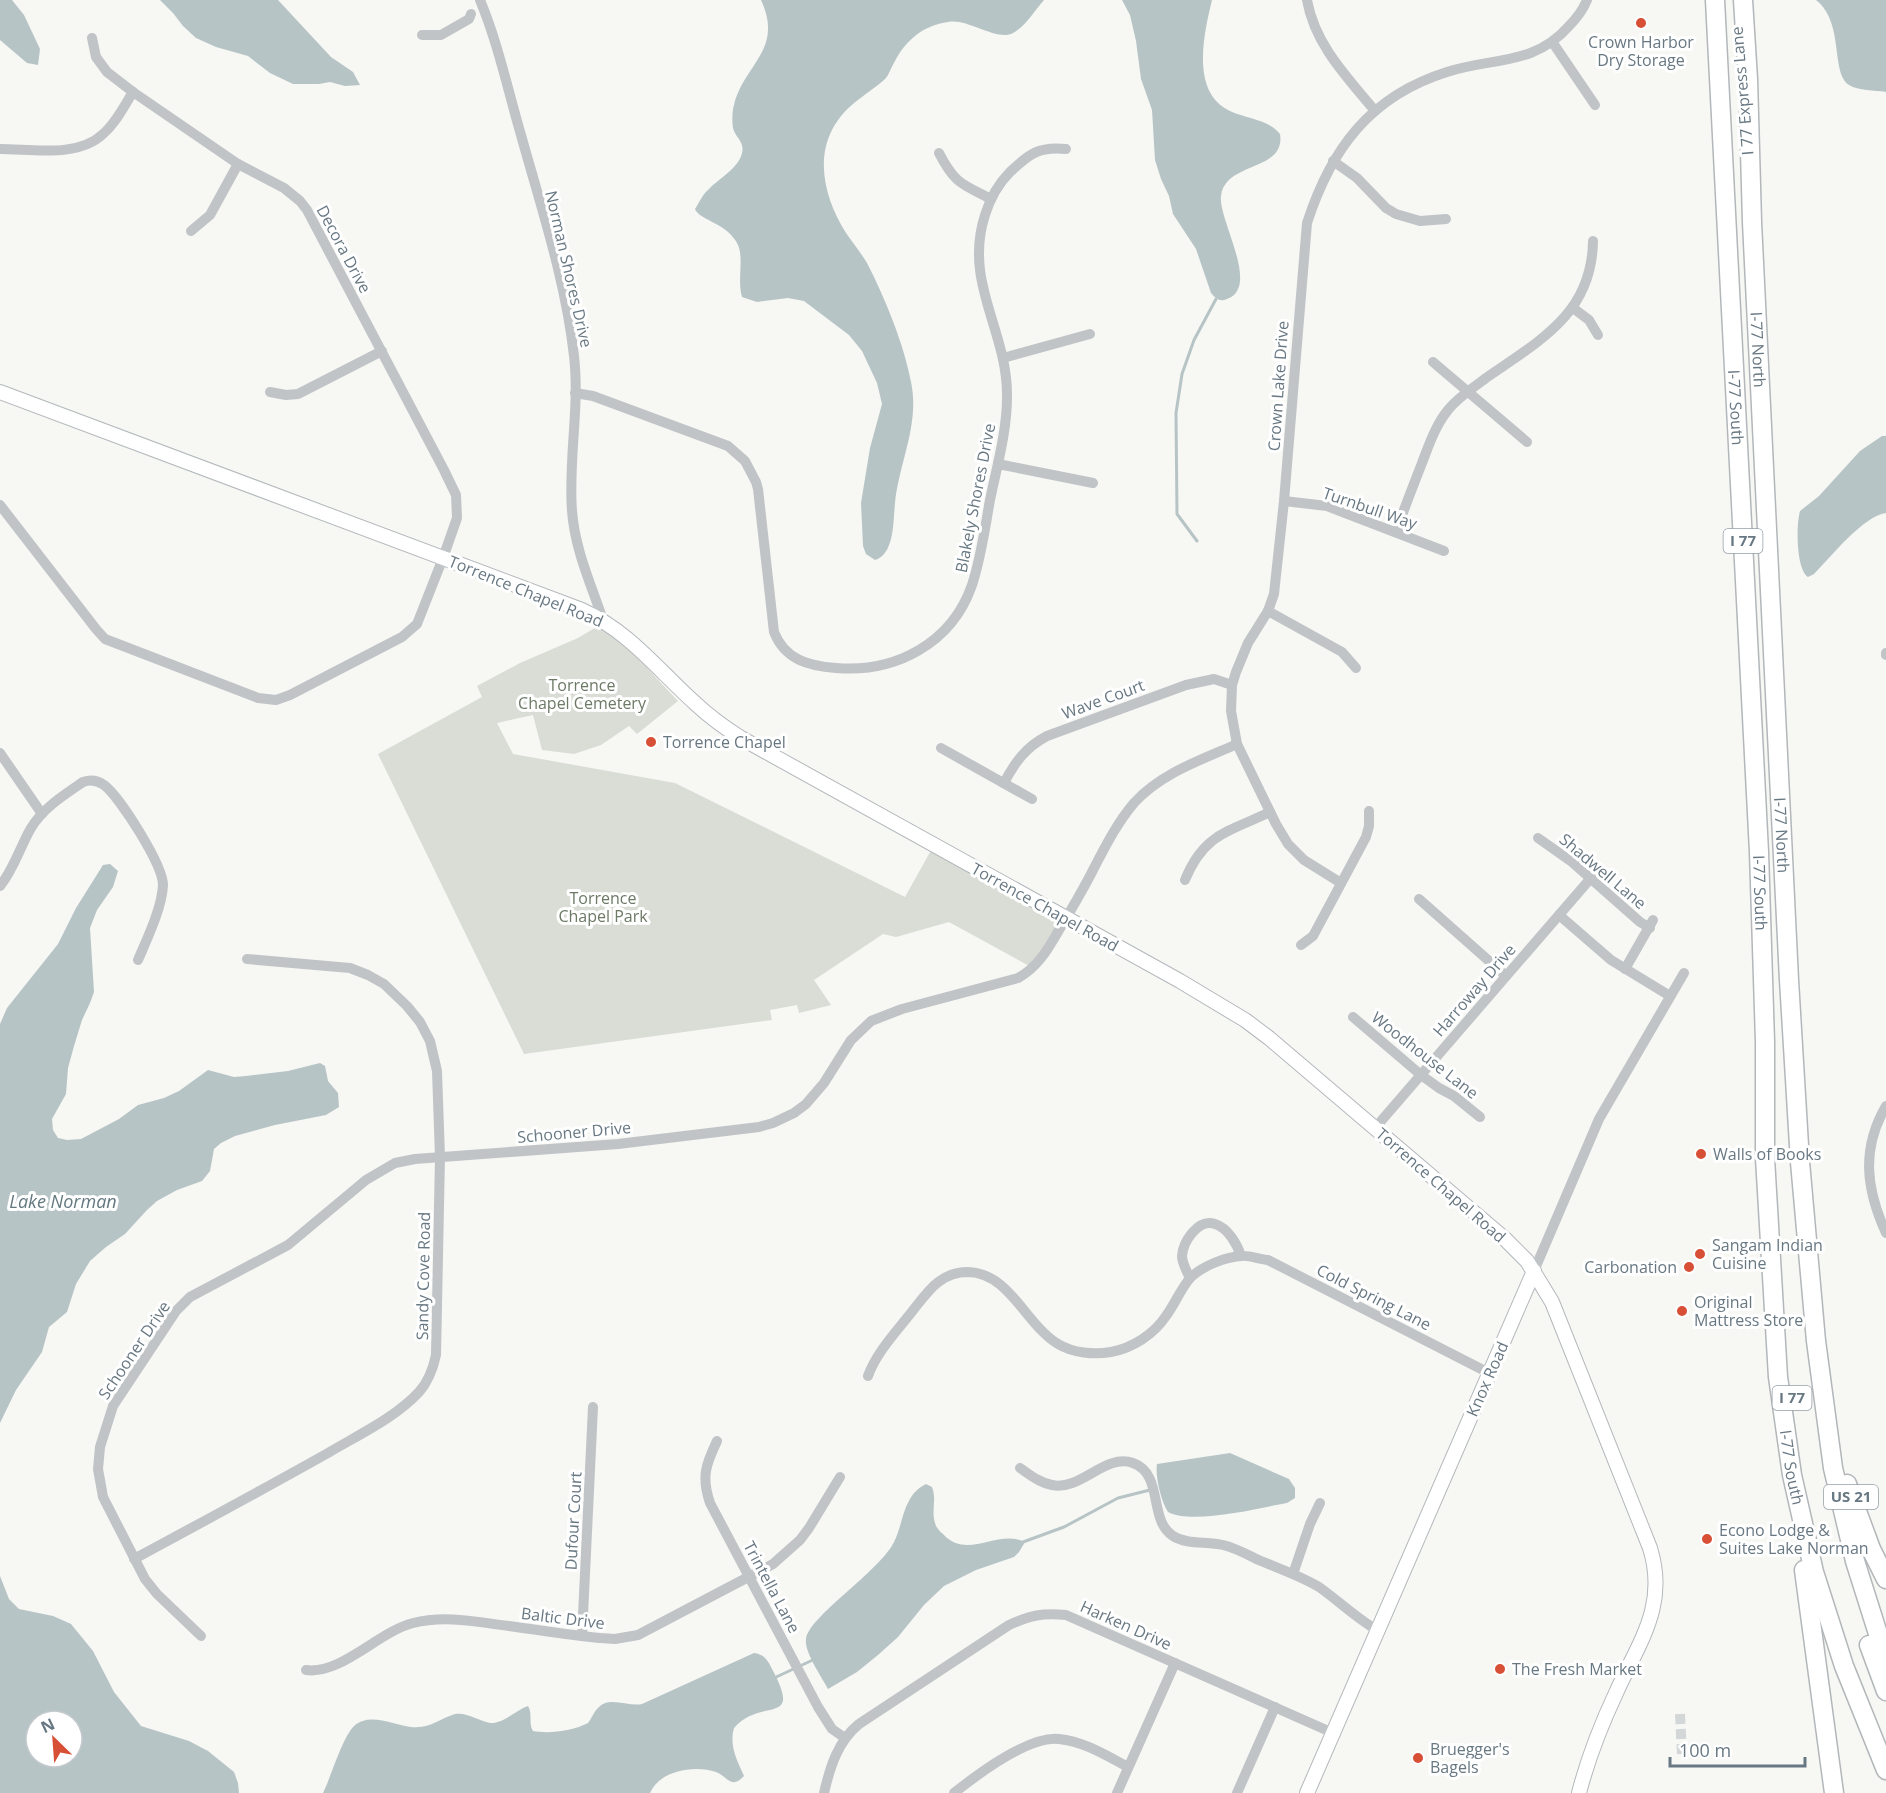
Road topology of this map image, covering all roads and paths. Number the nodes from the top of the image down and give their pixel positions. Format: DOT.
graph roads {
  1 [pos="1307,0"];
  2 [pos="1587,0"];
  3 [pos="1717,0"];
  4 [pos="1735,0"];
  5 [pos="1743,0"];
  6 [pos="482,4"];
  7 [pos="422,35"];
  8 [pos="92,38"];
  9 [pos="1719,39"];
  10 [pos="1553,43"];
  11 [pos="133,92"];
  12 [pos="1595,105"];
  13 [pos="1376,111"];
  14 [pos="0,149"];
  15 [pos="1066,149"];
  16 [pos="939,153"];
  17 [pos="1333,161"];
  18 [pos="238,164"];
  19 [pos="1750,183"];
  20 [pos="991,199"];
  21 [pos="1446,219"];
  22 [pos="191,231"];
  23 [pos="1593,241"];
  24 [pos="1573,308"];
  25 [pos="1090,334"];
  26 [pos="1598,335"];
  27 [pos="382,351"];
  28 [pos="1003,358"];
  29 [pos="1433,362"];
  30 [pos="0,392"];
  31 [pos="270,392"];
  32 [pos="1467,392"];
  33 [pos="575,393"];
  34 [pos="1527,442"];
  35 [pos="998,464"];
  36 [pos="1093,483"];
  37 [pos="1284,501"];
  38 [pos="0,504"];
  39 [pos="1396,532"];
  40 [pos="1444,551"];
  41 [pos="443,558"];
  42 [pos="1268,611"];
  43 [pos="603,620"];
  44 [pos="1356,668"];
  45 [pos="1232,685"];
  46 [pos="1237,744"];
  47 [pos="940,748"];
  48 [pos="0,753"];
  49 [pos="1004,783"];
  50 [pos="1032,799"];
  51 [pos="1369,811"];
  52 [pos="1270,812"];
  53 [pos="42,814"];
  54 [pos="1538,838"];
  55 [pos="1594,874"];
  56 [pos="1185,880"];
  57 [pos="1341,883"];
  58 [pos="0,885"];
  59 [pos="1419,899"];
  60 [pos="1558,915"];
  61 [pos="1066,918"];
  62 [pos="1301,945"];
  63 [pos="247,959"];
  64 [pos="138,960"];
  65 [pos="1625,969"];
  66 [pos="1684,973"];
  67 [pos="1506,976"];
  68 [pos="1670,996"];
  69 [pos="1353,1017"];
  70 [pos="1766,1042"];
  71 [pos="1421,1075"];
  72 [pos="1886,1106"];
  73 [pos="1480,1117"];
  74 [pos="1375,1128"];
  75 [pos="440,1157"];
  76 [pos="1800,1161"];
  77 [pos="1886,1233"];
  78 [pos="1242,1256"];
  79 [pos="1534,1271"];
  80 [pos="1190,1278"];
  81 [pos="1489,1372"];
  82 [pos="868,1376"];
  83 [pos="593,1407"];
  84 [pos="1825,1412"];
  85 [pos="717,1441"];
  86 [pos="1020,1468"];
  87 [pos="1792,1475"];
  88 [pos="840,1477"];
  89 [pos="1320,1503"];
  90 [pos="134,1559"];
  91 [pos="1293,1574"];
  92 [pos="750,1578"];
  93 [pos="1886,1579"];
  94 [pos="1377,1630"];
  95 [pos="201,1636"];
  96 [pos="582,1636"];
  97 [pos="1886,1659"];
  98 [pos="1175,1663"];
  99 [pos="306,1670"];
  100 [pos="1886,1691"];
  101 [pos="1275,1707"];
  102 [pos="1333,1733"];
  103 [pos="845,1738"];
  104 [pos="1886,1741"];
  105 [pos="1128,1767"];
  106 [pos="1886,1770"];
  107 [pos="824,1793"];
  108 [pos="954,1793"];
  109 [pos="1117,1793"];
  110 [pos="1237,1793"];
  111 [pos="1307,1793"];
  112 [pos="1579,1793"];
  113 [pos="1834,1793"];
  1 -- 13 [label="street"];
  2 -- 10 [label="street, Crown Lake Drive"];
  3 -- 9 [label="highway, I 77 Express Lane / I 77"];
  4 -- 19 [label="highway, I 77 Express Lane / I 77"];
  5 -- 19 [label="highway, I-77 North / I 77"];
  6 -- 7 [label="street"];
  6 -- 33 [label="street, Norman Shores Drive"];
  8 -- 11 [label="street, Decora Drive"];
  9 -- 70 [label="highway, I-77 South / I 77"];
  10 -- 12 [label="street"];
  10 -- 13 [label="street, Crown Lake Drive"];
  11 -- 14 [label="street"];
  11 -- 18 [label="street, Decora Drive"];
  13 -- 17 [label="street, Crown Lake Drive"];
  15 -- 20 [label="street, Blakely Shores Drive"];
  16 -- 20 [label="street"];
  17 -- 21 [label="street"];
  17 -- 37 [label="street, Crown Lake Drive"];
  18 -- 22 [label="street"];
  18 -- 27 [label="street, Decora Drive"];
  19 -- 76 [label="highway, I-77 North / I 77"];
  20 -- 28 [label="street, Blakely Shores Drive"];
  23 -- 24 [label="street"];
  24 -- 26 [label="street"];
  24 -- 32 [label="street"];
  25 -- 28 [label="street"];
  27 -- 31 [label="street"];
  27 -- 41 [label="street, Decora Drive"];
  28 -- 35 [label="street, Blakely Shores Drive"];
  29 -- 32 [label="street"];
  30 -- 41 [label="street, Torrence Chapel Road"];
  32 -- 34 [label="street"];
  32 -- 39 [label="street"];
  33 -- 35 [label="street, Blakely Shores Drive"];
  33 -- 43 [label="street, Norman Shores Drive"];
  35 -- 36 [label="street"];
  37 -- 39 [label="street, Turnbull Way"];
  37 -- 42 [label="street, Crown Lake Drive"];
  38 -- 41 [label="street, Decora Drive"];
  39 -- 40 [label="street, Turnbull Way"];
  41 -- 43 [label="street, Torrence Chapel Road"];
  42 -- 44 [label="street"];
  42 -- 45 [label="street, Crown Lake Drive"];
  43 -- 61 [label="street, Torrence Chapel Road"];
  45 -- 46 [label="street, Crown Lake Drive"];
  45 -- 49 [label="street, Wave Court"];
  46 -- 52 [label="street, Crown Lake Drive"];
  46 -- 61 [label="street, Schooner Drive"];
  47 -- 49 [label="street"];
  48 -- 53 [label="street"];
  49 -- 50 [label="street"];
  51 -- 57 [label="street"];
  52 -- 56 [label="street"];
  52 -- 57 [label="street, Crown Lake Drive"];
  53 -- 58 [label="street"];
  53 -- 64 [label="street"];
  54 -- 55 [label="street, Shadwell Lane"];
  55 -- 60 [label="street, Harroway Drive"];
  55 -- 65 [label="street, Shadwell Lane"];
  57 -- 62 [label="street"];
  59 -- 67 [label="street"];
  60 -- 65 [label="street"];
  60 -- 67 [label="street, Harroway Drive"];
  61 -- 74 [label="street, Torrence Chapel Road"];
  61 -- 75 [label="street, Schooner Drive"];
  63 -- 75 [label="street, Sandy Cove Road"];
  65 -- 68 [label="street"];
  66 -- 68 [label="street, Knox Road"];
  67 -- 71 [label="street, Harroway Drive"];
  68 -- 79 [label="street, Knox Road"];
  69 -- 71 [label="street, Woodhouse Lane"];
  70 -- 87 [label="highway, I-77 South / I 77"];
  70 -- 104 [label="highway, I 77"];
  71 -- 73 [label="street, Woodhouse Lane"];
  71 -- 74 [label="street, Harroway Drive"];
  72 -- 77 [label="street"];
  74 -- 79 [label="street, Torrence Chapel Road"];
  75 -- 90 [label="street, Sandy Cove Road"];
  75 -- 90 [label="street, Schooner Drive"];
  76 -- 84 [label="highway, I-77 North / I 77"];
  76 -- 100 [label="highway, I 77"];
  78 -- 80 [label="street, Cold Spring Lane"];
  78 -- 80 [label="street"];
  78 -- 81 [label="street, Cold Spring Lane"];
  79 -- 81 [label="street, Knox Road"];
  79 -- 112 [label="street, Torrence Chapel Road"];
  80 -- 82 [label="street, Cold Spring Lane"];
  81 -- 94 [label="street, Knox Road"];
  83 -- 96 [label="street, Dufour Court"];
  84 -- 93 [label="highway, US 21"];
  84 -- 97 [label="highway, I-77 North / I 77"];
  85 -- 92 [label="street, Trintella Lane"];
  86 -- 91 [label="street"];
  87 -- 106 [label="highway, I-77 South / I 77"];
  87 -- 113 [label="highway"];
  88 -- 92 [label="street, Baltic Drive"];
  89 -- 91 [label="street"];
  90 -- 95 [label="street, Schooner Drive"];
  91 -- 94 [label="street"];
  92 -- 96 [label="street, Baltic Drive"];
  92 -- 103 [label="street, Trintella Lane"];
  94 -- 102 [label="street, Knox Road"];
  96 -- 99 [label="street, Baltic Drive"];
  98 -- 101 [label="street, Harken Drive"];
  98 -- 103 [label="street, Harken Drive"];
  98 -- 105 [label="street"];
  101 -- 102 [label="street, Harken Drive"];
  101 -- 110 [label="street"];
  102 -- 111 [label="street, Knox Road"];
  103 -- 107 [label="street, Harken Drive"];
  105 -- 108 [label="street"];
  105 -- 109 [label="street"];
}
